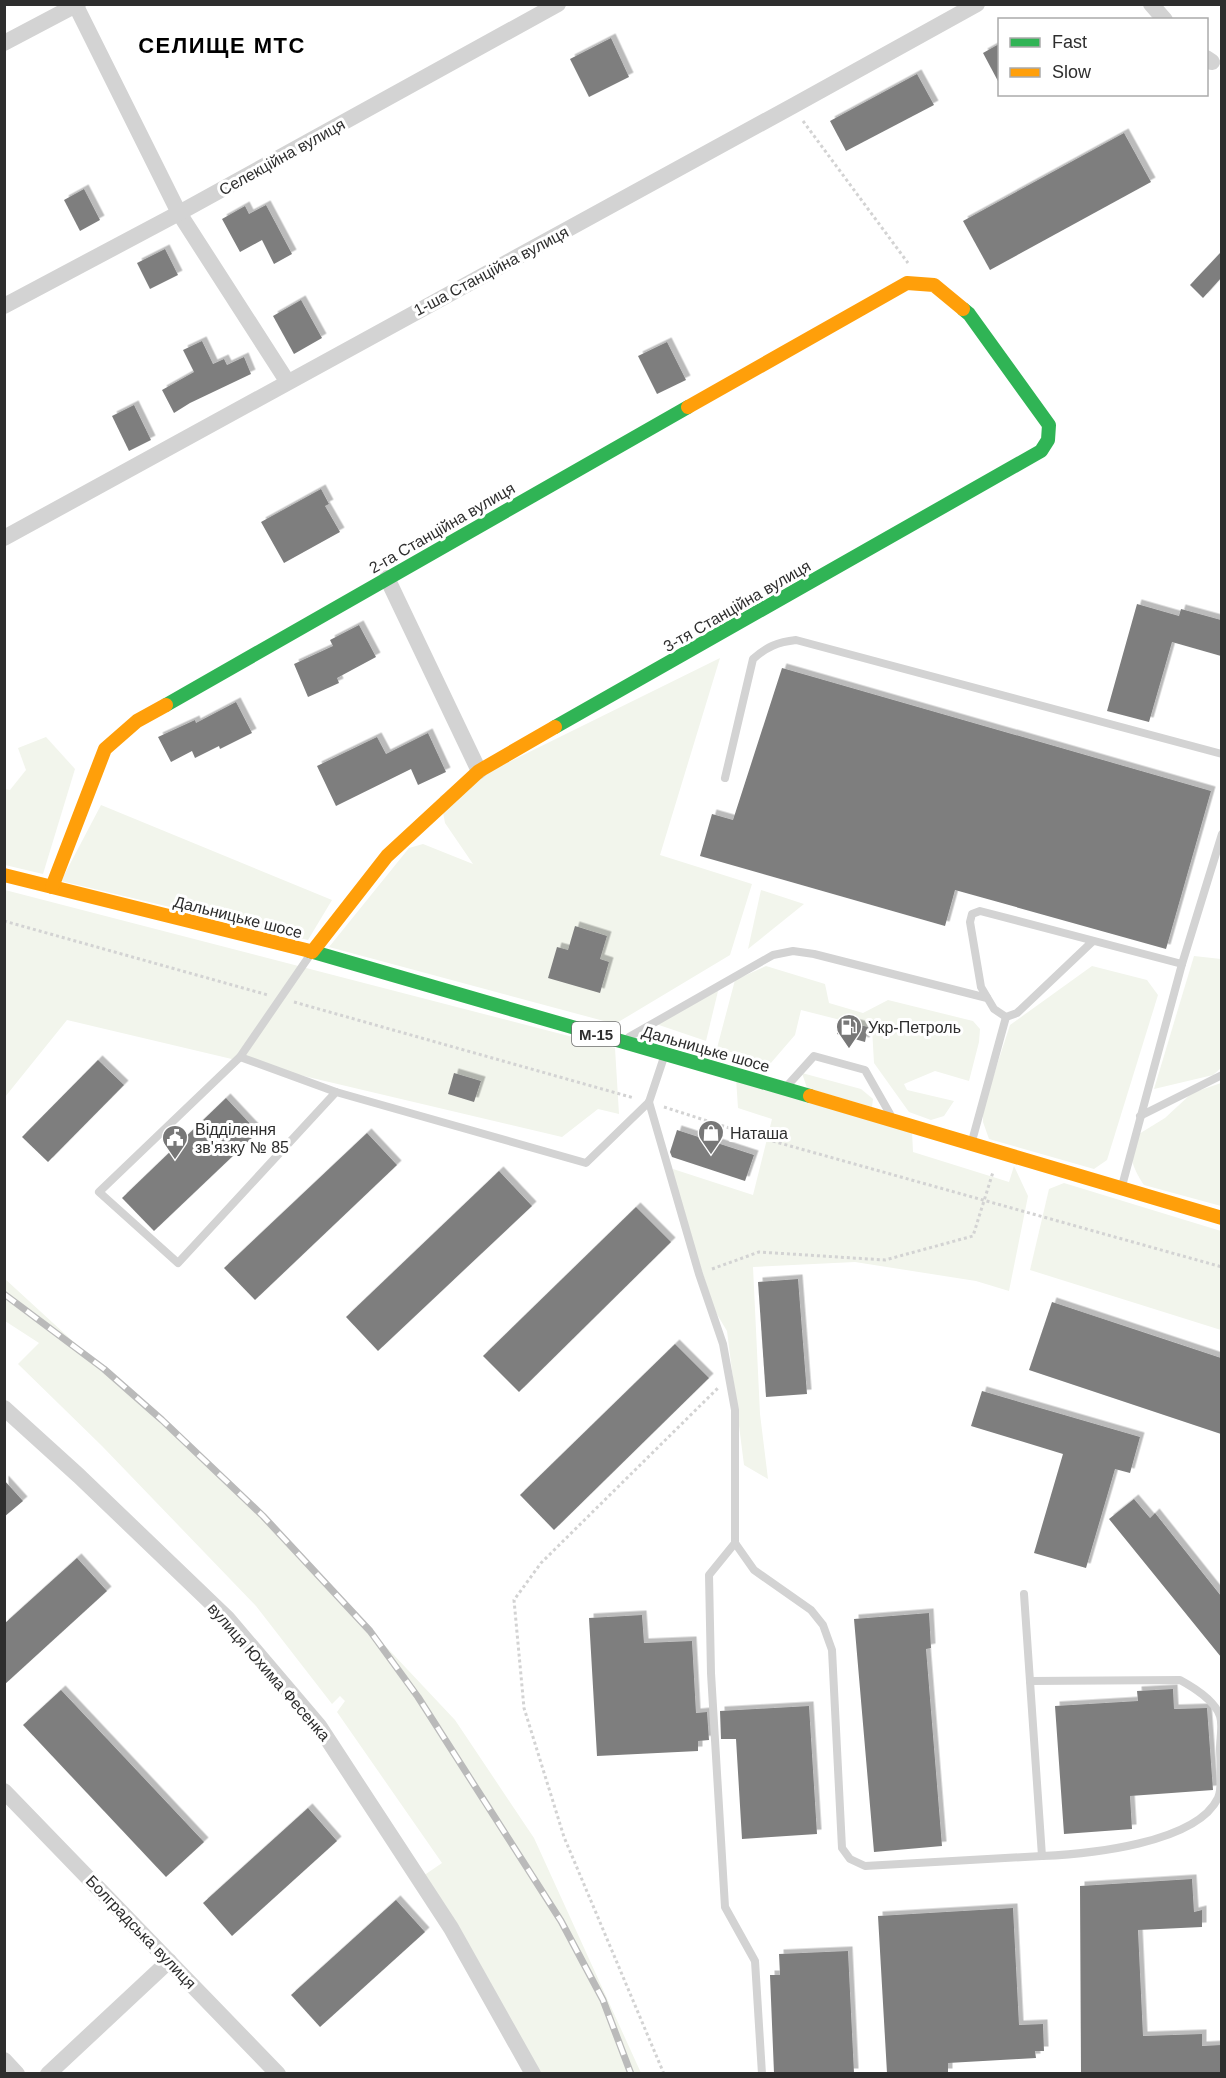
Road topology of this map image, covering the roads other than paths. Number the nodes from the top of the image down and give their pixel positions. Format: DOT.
graph roads {
  1 [pos="558,4"];
  2 [pos="977,4"];
  3 [pos="1152,4"];
  4 [pos="77,5"];
  5 [pos="1163,18"];
  6 [pos="4,43"];
  7 [pos="179,213"];
  8 [pos="928,284"];
  9 [pos="4,306"];
  10 [pos="287,381"];
  11 [pos="4,537"];
  12 [pos="387,578"];
  13 [pos="1221,754"];
  14 [pos="479,771"];
  15 [pos="725,778"];
  16 [pos="1221,834"];
  17 [pos="4,875"];
  18 [pos="52,887"];
  19 [pos="1093,941"];
  20 [pos="312,952"];
  21 [pos="1182,964"];
  22 [pos="987,998"];
  23 [pos="1006,1017"];
  24 [pos="621,1041"];
  25 [pos="665,1054"];
  26 [pos="240,1058"];
  27 [pos="1221,1075"];
  28 [pos="785,1089"];
  29 [pos="336,1092"];
  30 [pos="649,1102"];
  31 [pos="1140,1116"];
  32 [pos="893,1120"];
  33 [pos="971,1144"];
  34 [pos="1121,1189"];
  35 [pos="1221,1218"];
  36 [pos="4,1408"];
  37 [pos="735,1543"];
  38 [pos="1024,1594"];
  39 [pos="1030,1682"];
  40 [pos="4,1791"];
  41 [pos="1042,1856"];
  42 [pos="169,1961"];
  43 [pos="4,2060"];
  44 [pos="18,2073"];
  45 [pos="48,2073"];
  46 [pos="278,2073"];
  47 [pos="533,2073"];
  48 [pos="762,2073"];
  1 -- 7 [label="street, Селекційна вулиця"];
  2 -- 10 [label="street, 1-ша Станційна вулиця"];
  3 -- 5 [label="street"];
  4 -- 6 [label="street"];
  4 -- 7 [label="street"];
  7 -- 9 [label="street, Селекційна вулиця"];
  7 -- 10 [label="street"];
  8 -- 12 [label="street, 2-га Станційна вулиця"];
  8 -- 14 [label="street, 3-тя Станційна вулиця"];
  10 -- 11 [label="street, 1-ша Станційна вулиця"];
  12 -- 14 [label="street"];
  12 -- 18 [label="street, 2-га Станційна вулиця"];
  13 -- 15 [label="lane"];
  14 -- 20 [label="street, 3-тя Станційна вулиця"];
  16 -- 21 [label="lane"];
  17 -- 18 [label="street, Дальницьке шосе / М-15"];
  18 -- 20 [label="street, Дальницьке шосе / М-15"];
  19 -- 21 [label="lane"];
  19 -- 22 [label="lane"];
  19 -- 23 [label="lane"];
  20 -- 24 [label="street, Дальницьке шосе / М-15"];
  20 -- 26 [label="lane"];
  21 -- 31 [label="lane"];
  22 -- 23 [label="lane"];
  22 -- 24 [label="lane"];
  23 -- 33 [label="lane"];
  24 -- 25 [label="street, Дальницьке шосе / М-15"];
  25 -- 28 [label="street, Дальницьке шосе / М-15"];
  25 -- 30 [label="lane"];
  26 -- 29 [label="lane"];
  26 -- 29 [label="lane"];
  27 -- 31 [label="lane"];
  28 -- 32 [label="street, Дальницьке шосе / М-15"];
  28 -- 32 [label="lane"];
  29 -- 30 [label="lane"];
  30 -- 37 [label="lane"];
  31 -- 34 [label="lane"];
  32 -- 33 [label="street, Дальницьке шосе / М-15"];
  33 -- 34 [label="street, Дальницьке шосе / М-15"];
  34 -- 35 [label="street, Дальницьке шосе / М-15"];
  36 -- 47 [label="street, вулиця Юхима Фесенка"];
  37 -- 41 [label="lane"];
  37 -- 48 [label="lane"];
  38 -- 39 [label="lane"];
  39 -- 41 [label="lane"];
  39 -- 41 [label="lane"];
  40 -- 42 [label="street, Болградська вулиця"];
  42 -- 45 [label="street"];
  42 -- 46 [label="street, Болградська вулиця"];
  43 -- 44 [label="street"];
}
